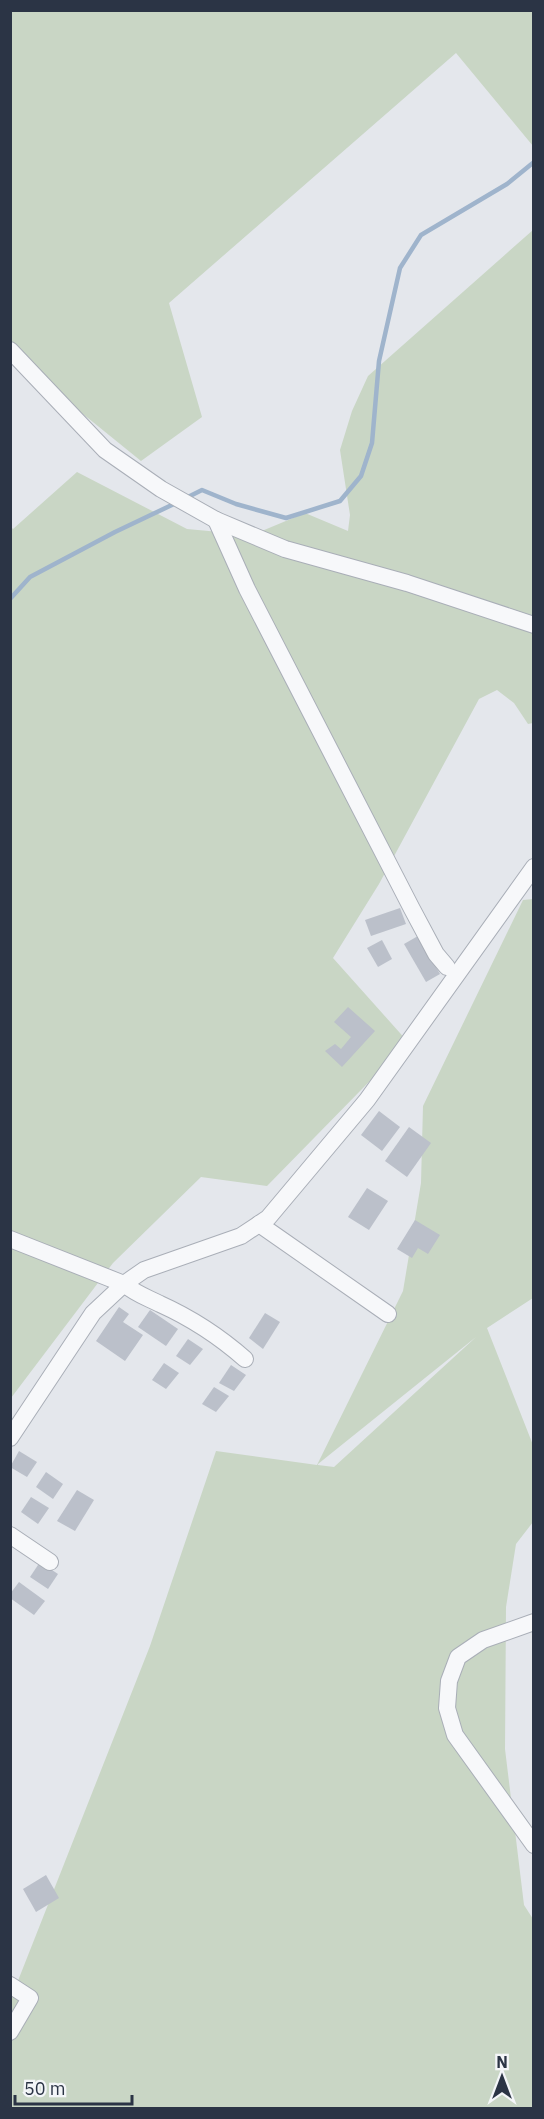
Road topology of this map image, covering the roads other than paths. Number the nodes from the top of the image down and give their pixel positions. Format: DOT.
graph roads {
  1 [pos="10,350"];
  2 [pos="216,520"];
  3 [pos="534,625"];
  4 [pos="534,867"];
  5 [pos="447,967"];
  6 [pos="259,1224"];
  7 [pos="10,1239"];
  8 [pos="124,1284"];
  9 [pos="388,1314"];
  10 [pos="245,1359"];
  11 [pos="10,1438"];
  12 [pos="10,1534"];
  13 [pos="50,1562"];
  14 [pos="534,1622"];
  15 [pos="534,1845"];
  16 [pos="10,1985"];
  17 [pos="10,2032"];
  1 -- 2 [label="street"];
  2 -- 3 [label="street"];
  2 -- 5 [label="street"];
  4 -- 6 [label="street"];
  6 -- 8 [label="street"];
  6 -- 9 [label="street"];
  7 -- 8 [label="street"];
  8 -- 10 [label="street"];
  8 -- 11 [label="street"];
  12 -- 13 [label="street"];
  14 -- 15 [label="street"];
  16 -- 17 [label="street"];
}
